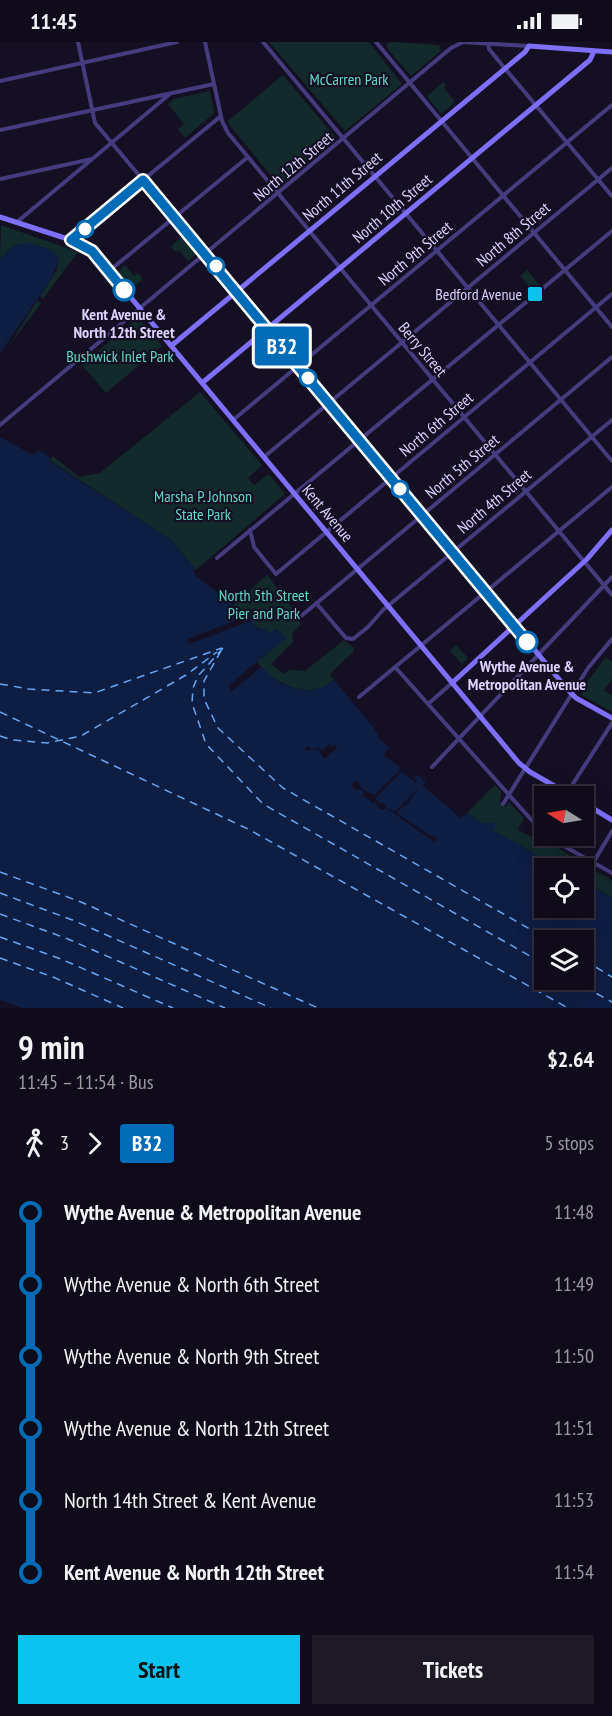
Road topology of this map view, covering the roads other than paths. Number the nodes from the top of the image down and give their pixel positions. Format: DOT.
graph roads {
  1 [pos="78,42"];
  2 [pos="177,42"];
  3 [pos="205,42"];
  4 [pos="263,42"];
  5 [pos="376,42"];
  6 [pos="460,42"];
  7 [pos="488,43"];
  8 [pos="533,45"];
  9 [pos="594,51"];
  10 [pos="612,52"];
  11 [pos="83,63"];
  12 [pos="505,68"];
  13 [pos="0,81"];
  14 [pos="214,84"];
  15 [pos="410,84"];
  16 [pos="172,93"];
  17 [pos="536,105"];
  18 [pos="612,105"];
  19 [pos="92,110"];
  20 [pos="221,116"];
  21 [pos="441,121"];
  22 [pos="0,130"];
  23 [pos="344,139"];
  24 [pos="567,142"];
  25 [pos="112,143"];
  26 [pos="248,157"];
  27 [pos="92,159"];
  28 [pos="472,159"];
  29 [pos="612,168"];
  30 [pos="375,176"];
  31 [pos="0,179"];
  32 [pos="143,180"];
  33 [pos="598,180"];
  34 [pos="278,194"];
  35 [pos="503,196"];
  36 [pos="612,196"];
  37 [pos="406,213"];
  38 [pos="0,217"];
  39 [pos="174,217"];
  40 [pos="17,222"];
  41 [pos="309,231"];
  42 [pos="612,231"];
  43 [pos="534,233"];
  44 [pos="71,240"];
  45 [pos="437,250"];
  46 [pos="206,254"];
  47 [pos="340,268"];
  48 [pos="565,270"];
  49 [pos="109,271"];
  50 [pos="468,288"];
  51 [pos="236,292"];
  52 [pos="612,294"];
  53 [pos="371,305"];
  54 [pos="596,308"];
  55 [pos="140,309"];
  56 [pos="499,325"];
  57 [pos="612,327"];
  58 [pos="267,328"];
  59 [pos="402,343"];
  60 [pos="171,346"];
  61 [pos="612,357"];
  62 [pos="530,362"];
  63 [pos="298,366"];
  64 [pos="433,380"];
  65 [pos="202,383"];
  66 [pos="561,399"];
  67 [pos="329,403"];
  68 [pos="464,417"];
  69 [pos="233,420"];
  70 [pos="612,420"];
  71 [pos="0,425"];
  72 [pos="591,436"];
  73 [pos="360,440"];
  74 [pos="495,454"];
  75 [pos="264,457"];
  76 [pos="612,461"];
  77 [pos="391,478"];
  78 [pos="612,487"];
  79 [pos="525,491"];
  80 [pos="295,494"];
  81 [pos="422,515"];
  82 [pos="250,530"];
  83 [pos="612,530"];
  84 [pos="326,531"];
  85 [pos="559,531"];
  86 [pos="452,551"];
  87 [pos="217,558"];
  88 [pos="584,562"];
  89 [pos="357,569"];
  90 [pos="612,577"];
  91 [pos="604,585"];
  92 [pos="486,592"];
  93 [pos="612,595"];
  94 [pos="316,603"];
  95 [pos="388,606"];
  96 [pos="300,617"];
  97 [pos="514,626"];
  98 [pos="612,639"];
  99 [pos="421,645"];
  100 [pos="538,654"];
  101 [pos="395,667"];
  102 [pos="452,683"];
  103 [pos="572,694"];
  104 [pos="359,697"];
  105 [pos="428,704"];
  106 [pos="480,716"];
  107 [pos="612,718"];
  108 [pos="612,723"];
  109 [pos="459,738"];
  110 [pos="432,767"];
  111 [pos="525,769"];
  112 [pos="552,786"];
  113 [pos="574,786"];
  114 [pos="509,794"];
  115 [pos="503,804"];
  116 [pos="594,809"];
  117 [pos="612,820"];
  118 [pos="534,823"];
  119 [pos="612,831"];
  120 [pos="565,846"];
  121 [pos="587,858"];
  122 [pos="594,862"];
  123 [pos="612,873"];
  1 -- 11 [label="street"];
  2 -- 11 [label="street"];
  3 -- 14 [label="street, Berry Street"];
  4 -- 23 [label="street"];
  5 -- 15 [label="street"];
  6 -- 7 [label="street"];
  6 -- 15 [label="street, North 12th Street"];
  7 -- 8 [label="street"];
  7 -- 12 [label="street"];
  8 -- 9 [label="main road"];
  8 -- 12 [label="main road, North 11th Street"];
  9 -- 10 [label="main road"];
  9 -- 17 [label="main road, North 10th Street"];
  11 -- 13 [label="street"];
  11 -- 19 [label="street"];
  12 -- 17 [label="street"];
  12 -- 21 [label="main road, North 11th Street"];
  14 -- 16 [label="street"];
  14 -- 20 [label="street, Berry Street"];
  15 -- 21 [label="street"];
  15 -- 23 [label="street, North 12th Street"];
  16 -- 19 [label="street"];
  16 -- 25 [label="street"];
  17 -- 24 [label="street"];
  17 -- 28 [label="main road, North 10th Street"];
  18 -- 24 [label="street, North 9th Street"];
  19 -- 22 [label="street"];
  19 -- 25 [label="street"];
  20 -- 26 [label="street, Berry Street"];
  20 -- 32 [label="street"];
  21 -- 28 [label="street"];
  21 -- 30 [label="main road, North 11th Street"];
  23 -- 30 [label="street"];
  23 -- 34 [label="street, North 12th Street"];
  24 -- 33 [label="street"];
  24 -- 35 [label="street, North 9th Street"];
  25 -- 27 [label="street"];
  25 -- 32 [label="street"];
  26 -- 34 [label="street, Berry Street"];
  26 -- 39 [label="street"];
  27 -- 31 [label="street"];
  27 -- 40 [label="street"];
  28 -- 35 [label="street"];
  28 -- 37 [label="main road, North 10th Street"];
  29 -- 33 [label="street, North 8th Street"];
  30 -- 37 [label="street"];
  30 -- 41 [label="main road, North 11th Street"];
  32 -- 39 [label="main road"];
  32 -- 44 [label="main road"];
  33 -- 36 [label="street"];
  33 -- 43 [label="street, North 8th Street"];
  34 -- 41 [label="street, Berry Street"];
  34 -- 46 [label="street, North 12th Street"];
  35 -- 43 [label="street"];
  35 -- 45 [label="street, North 9th Street"];
  37 -- 45 [label="street"];
  37 -- 47 [label="main road, North 10th Street"];
  38 -- 40 [label="main road, Kent Avenue"];
  39 -- 46 [label="main road"];
  39 -- 49 [label="street"];
  40 -- 44 [label="main road, Kent Avenue"];
  41 -- 47 [label="street, Berry Street"];
  41 -- 51 [label="main road, North 11th Street"];
  42 -- 48 [label="street"];
  43 -- 48 [label="street"];
  43 -- 50 [label="street, North 8th Street"];
  44 -- 49 [label="main road, Kent Avenue"];
  45 -- 50 [label="street"];
  45 -- 53 [label="street, North 9th Street"];
  46 -- 51 [label="main road"];
  46 -- 55 [label="street, North 12th Street"];
  47 -- 53 [label="street, Berry Street"];
  47 -- 58 [label="main road, North 10th Street"];
  48 -- 54 [label="street"];
  48 -- 56 [label="street"];
  49 -- 55 [label="main road, Kent Avenue"];
  50 -- 56 [label="street"];
  50 -- 59 [label="street, North 8th Street"];
  51 -- 58 [label="main road"];
  51 -- 60 [label="main road, North 11th Street"];
  52 -- 54 [label="street, North 6th Street"];
  53 -- 59 [label="street, Berry Street"];
  53 -- 63 [label="street, North 9th Street"];
  54 -- 57 [label="street"];
  54 -- 62 [label="street, North 6th Street"];
  55 -- 60 [label="main road, Kent Avenue"];
  55 -- 71 [label="street, North 12th Street"];
  56 -- 62 [label="street"];
  56 -- 64 [label="street"];
  58 -- 63 [label="main road"];
  58 -- 65 [label="main road, North 10th Street"];
  59 -- 64 [label="street, Berry Street"];
  59 -- 67 [label="street, North 8th Street"];
  60 -- 65 [label="main road, Kent Avenue"];
  61 -- 66 [label="street, North 5th Street"];
  62 -- 66 [label="street"];
  62 -- 68 [label="street, North 6th Street"];
  63 -- 67 [label="main road"];
  63 -- 69 [label="street, North 9th Street"];
  64 -- 68 [label="street, Berry Street"];
  64 -- 73 [label="street"];
  65 -- 69 [label="main road, Kent Avenue"];
  66 -- 72 [label="street"];
  66 -- 74 [label="street, North 5th Street"];
  67 -- 73 [label="main road"];
  67 -- 75 [label="street, North 8th Street"];
  68 -- 74 [label="street, Berry Street"];
  68 -- 77 [label="street, North 6th Street"];
  69 -- 75 [label="main road, Kent Avenue"];
  70 -- 72 [label="street, North 4th Street"];
  72 -- 76 [label="street"];
  72 -- 79 [label="street, North 4th Street"];
  73 -- 77 [label="main road"];
  73 -- 80 [label="street"];
  74 -- 79 [label="street, Berry Street"];
  74 -- 81 [label="street, North 5th Street"];
  75 -- 80 [label="main road, Kent Avenue"];
  77 -- 81 [label="main road"];
  77 -- 84 [label="street, North 6th Street"];
  78 -- 85 [label="street"];
  79 -- 85 [label="street, Berry Street"];
  79 -- 86 [label="street, North 4th Street"];
  80 -- 82 [label="street"];
  80 -- 84 [label="main road, Kent Avenue"];
  81 -- 86 [label="main road"];
  81 -- 89 [label="street, North 5th Street"];
  82 -- 84 [label="street, North 6th Street"];
  82 -- 87 [label="street"];
  83 -- 88 [label="main road"];
  84 -- 89 [label="main road, Kent Avenue"];
  85 -- 88 [label="street, Berry Street"];
  85 -- 92 [label="street"];
  86 -- 92 [label="main road"];
  86 -- 95 [label="street, North 4th Street"];
  88 -- 91 [label="street, Berry Street"];
  88 -- 97 [label="main road"];
  89 -- 94 [label="street, North 5th Street"];
  89 -- 95 [label="main road, Kent Avenue"];
  90 -- 91 [label="street"];
  91 -- 93 [label="street, Berry Street"];
  91 -- 100 [label="street"];
  92 -- 97 [label="main road"];
  92 -- 99 [label="street"];
  94 -- 95 [label="street, North 4th Street"];
  94 -- 96 [label="street, North 5th Street"];
  95 -- 99 [label="main road, Kent Avenue"];
  97 -- 100 [label="main road"];
  97 -- 102 [label="main road"];
  98 -- 103 [label="street"];
  99 -- 101 [label="street"];
  99 -- 102 [label="main road, Kent Avenue"];
  100 -- 103 [label="main road"];
  100 -- 106 [label="street"];
  101 -- 104 [label="street"];
  101 -- 105 [label="street"];
  102 -- 105 [label="street"];
  102 -- 106 [label="main road, Kent Avenue"];
  103 -- 107 [label="main road"];
  103 -- 111 [label="street"];
  105 -- 109 [label="street"];
  106 -- 109 [label="street"];
  106 -- 111 [label="main road, Kent Avenue"];
  108 -- 113 [label="street"];
  109 -- 110 [label="street"];
  109 -- 114 [label="street"];
  111 -- 112 [label="main road, Kent Avenue"];
  111 -- 114 [label="street"];
  114 -- 115 [label="street"];
  114 -- 118 [label="street"];
  116 -- 117 [label="main road"];
  119 -- 122 [label="street"];
  120 -- 121 [label="street"];
  122 -- 123 [label="street"];
}
